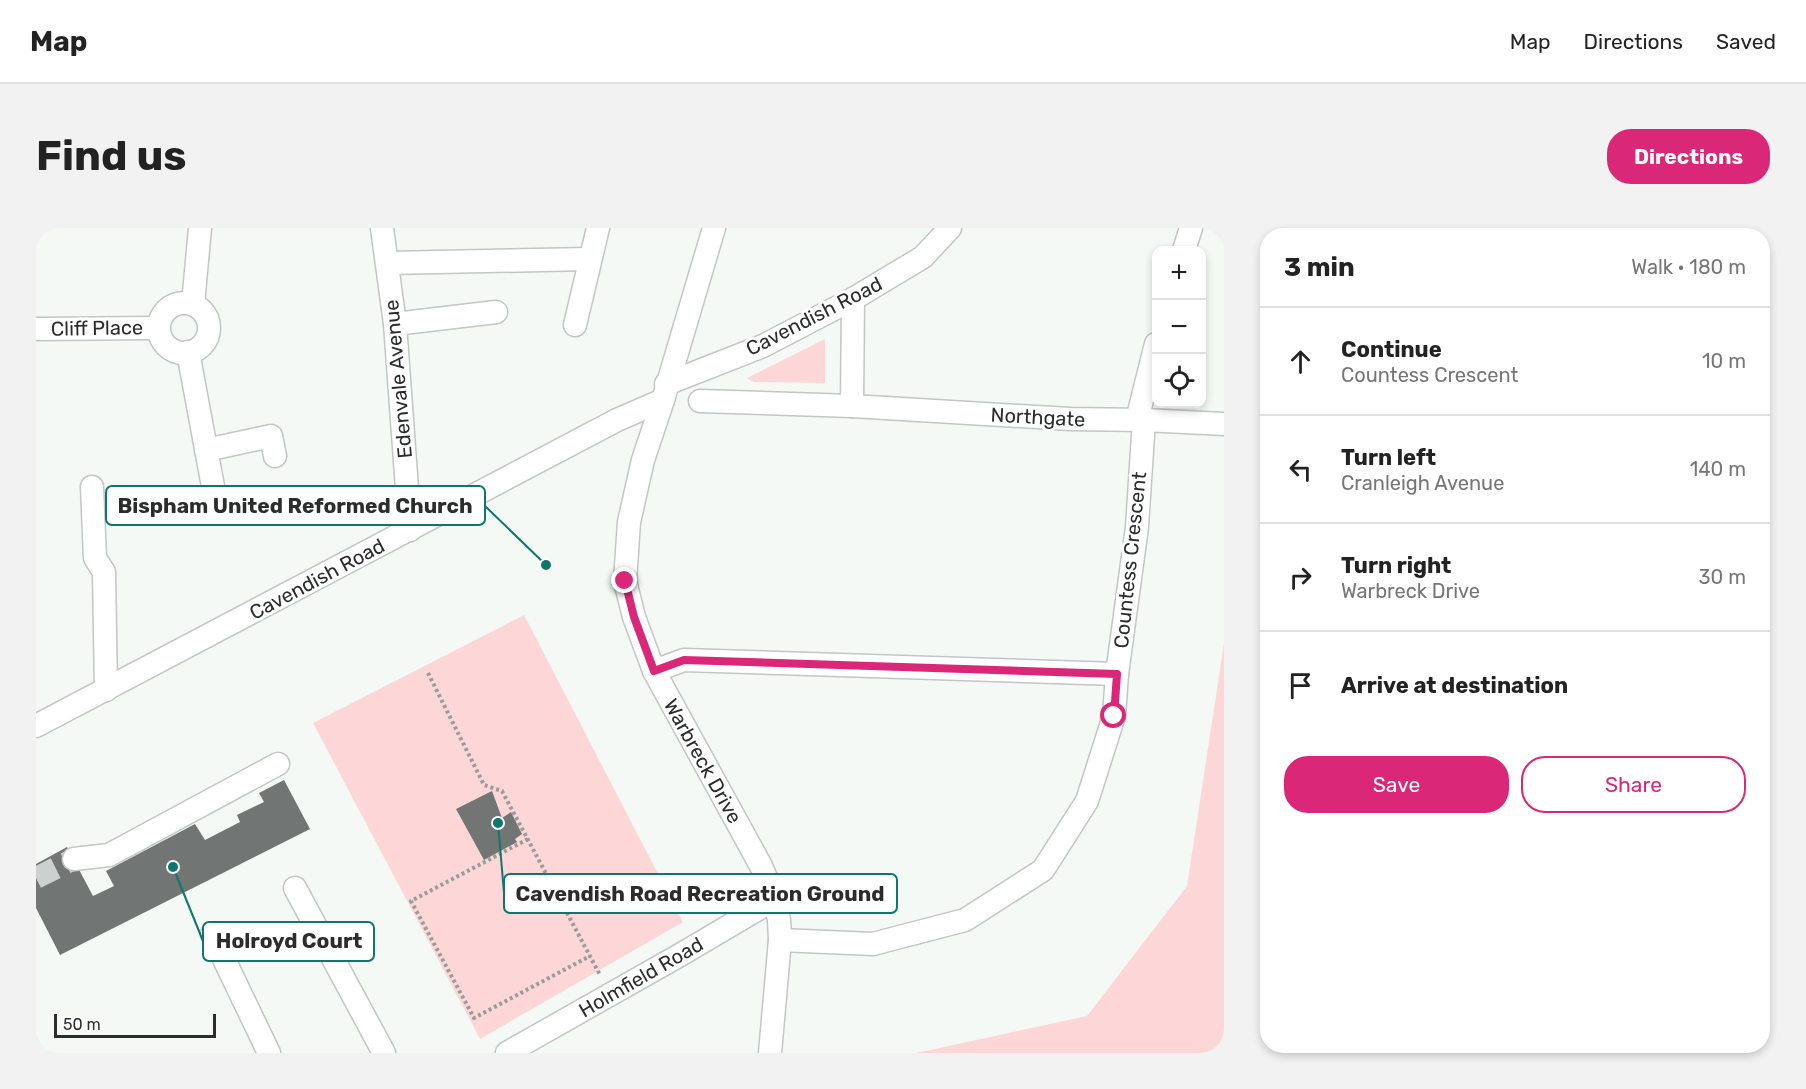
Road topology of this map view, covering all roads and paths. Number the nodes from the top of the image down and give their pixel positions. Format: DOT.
graph roads {
  1 [pos="200,228"];
  2 [pos="382,228"];
  3 [pos="598,228"];
  4 [pos="714,228"];
  5 [pos="950,228"];
  6 [pos="1191,228"];
  7 [pos="1185,246"];
  8 [pos="591,259"];
  9 [pos="388,262"];
  10 [pos="853,299"];
  11 [pos="193,304"];
  12 [pos="496,312"];
  13 [pos="395,324"];
  14 [pos="575,325"];
  15 [pos="158,328"];
  16 [pos="36,329"];
  17 [pos="188,352"];
  18 [pos="1154,354"];
  19 [pos="665,392"];
  20 [pos="700,400"];
  21 [pos="852,406"];
  22 [pos="1140,420"];
  23 [pos="1224,424"];
  24 [pos="206,450"];
  25 [pos="275,456"];
  26 [pos="92,487"];
  27 [pos="217,508"];
  28 [pos="410,530"];
  29 [pos="654,671"];
  30 [pos="429,673"];
  31 [pos="1117,674"];
  32 [pos="106,690"];
  33 [pos="36,726"];
  34 [pos="278,765"];
  35 [pos="528,839"];
  36 [pos="74,859"];
  37 [pos="295,888"];
  38 [pos="775,898"];
  39 [pos="212,934"];
  40 [pos="780,940"];
  41 [pos="590,956"];
  42 [pos="611,994"];
  43 [pos="269,1053"];
  44 [pos="384,1053"];
  45 [pos="507,1053"];
  46 [pos="770,1053"];
  1 -- 11 [label="street"];
  2 -- 9 [label="street, Edenvale Avenue"];
  3 -- 8 [label="street"];
  4 -- 19 [label="street, Warbreck Drive"];
  5 -- 10 [label="street, Cavendish Road"];
  6 -- 7 [label="street"];
  8 -- 9 [label="street"];
  8 -- 14 [label="street"];
  9 -- 13 [label="street, Edenvale Avenue"];
  10 -- 19 [label="street, Cavendish Road"];
  10 -- 21 [label="street"];
  11 -- 15 [label="street, Cliff Place"];
  11 -- 17 [label="street"];
  12 -- 13 [label="street"];
  13 -- 28 [label="street, Edenvale Avenue"];
  15 -- 16 [label="street, Cliff Place"];
  15 -- 17 [label="street, Cliff Place"];
  17 -- 24 [label="street"];
  18 -- 22 [label="street, Countess Crescent"];
  19 -- 28 [label="street, Cavendish Road"];
  19 -- 29 [label="street, Warbreck Drive"];
  20 -- 21 [label="street, Northgate"];
  21 -- 22 [label="street, Northgate"];
  22 -- 23 [label="street, Northgate"];
  22 -- 31 [label="street, Countess Crescent"];
  24 -- 25 [label="street"];
  24 -- 27 [label="street"];
  26 -- 32 [label="street"];
  28 -- 32 [label="street, Cavendish Road"];
  29 -- 31 [label="street"];
  29 -- 38 [label="street, Warbreck Drive"];
  30 -- 35 [label="path"];
  31 -- 40 [label="street, Countess Crescent"];
  32 -- 33 [label="street, Cavendish Road"];
  34 -- 36 [label="street"];
  35 -- 41 [label="path"];
  35 -- 41 [label="path"];
  37 -- 44 [label="street"];
  38 -- 40 [label="street, Warbreck Drive"];
  38 -- 42 [label="street, Holmfield Road"];
  39 -- 43 [label="street"];
  40 -- 46 [label="street, Warbreck Drive"];
  41 -- 42 [label="path"];
  42 -- 45 [label="street, Holmfield Road"];
}
